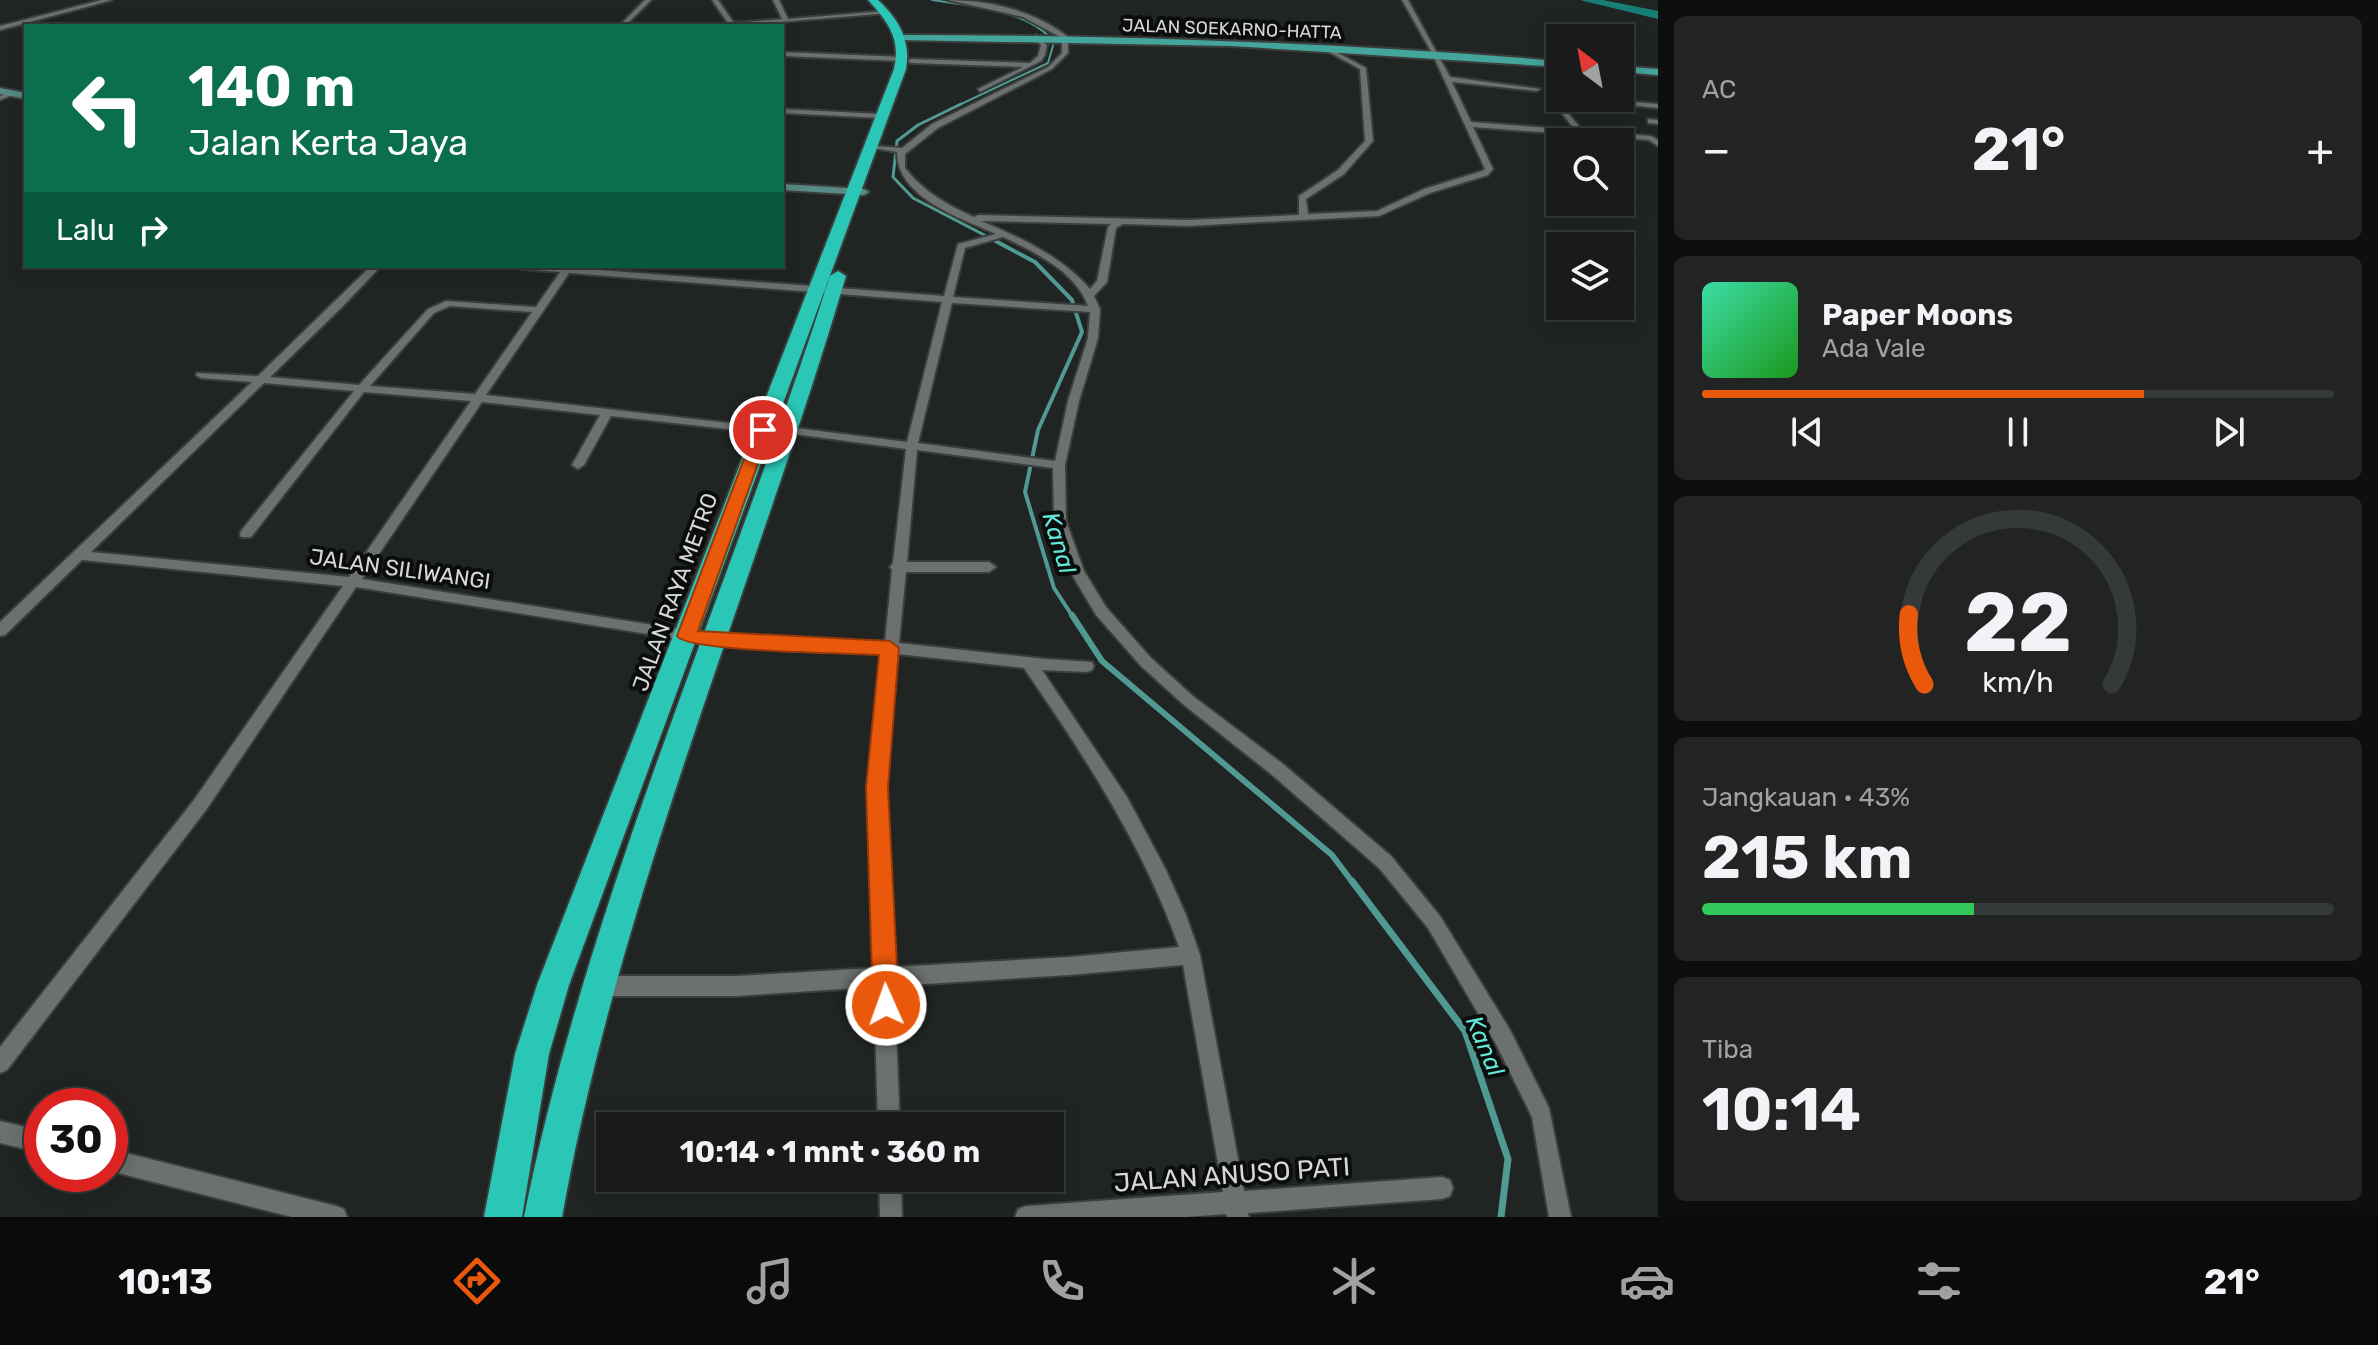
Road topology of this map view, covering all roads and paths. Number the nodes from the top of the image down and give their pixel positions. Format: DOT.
graph roads {
  1 [pos="109,0"];
  2 [pos="648,0"];
  3 [pos="715,0"];
  4 [pos="776,0"];
  5 [pos="951,0"];
  6 [pos="1405,0"];
  7 [pos="880,4"];
  8 [pos="786,21"];
  9 [pos="624,24"];
  10 [pos="732,24"];
  11 [pos="746,24"];
  12 [pos="0,28"];
  13 [pos="1039,37"];
  14 [pos="1062,37"];
  15 [pos="906,49"];
  16 [pos="1327,49"];
  17 [pos="1435,53"];
  18 [pos="784,54"];
  19 [pos="1546,63"];
  20 [pos="1031,65"];
  21 [pos="1634,71"];
  22 [pos="1655,74"];
  23 [pos="1446,79"];
  24 [pos="1537,89"];
  25 [pos="980,90"];
  26 [pos="0,91"];
  27 [pos="13,93"];
  28 [pos="24,96"];
  29 [pos="0,98"];
  30 [pos="1634,104"];
  31 [pos="1658,106"];
  32 [pos="784,111"];
  33 [pos="1565,112"];
  34 [pos="881,116"];
  35 [pos="1468,124"];
  36 [pos="1577,128"];
  37 [pos="1546,130"];
  38 [pos="1634,137"];
  39 [pos="1658,144"];
  40 [pos="889,149"];
  41 [pos="784,187"];
  42 [pos="859,192"];
  43 [pos="973,218"];
  44 [pos="1304,218"];
  45 [pos="1122,221"];
  46 [pos="1002,235"];
  47 [pos="374,268"];
  48 [pos="567,268"];
  49 [pos="825,291"];
  50 [pos="1088,296"];
  51 [pos="946,300"];
  52 [pos="540,310"];
  53 [pos="1090,310"];
  54 [pos="201,375"];
  55 [pos="259,381"];
  56 [pos="361,389"];
  57 [pos="479,398"];
  58 [pos="607,413"];
  59 [pos="775,430"];
  60 [pos="912,445"];
  61 [pos="1055,464"];
  62 [pos="578,465"];
  63 [pos="246,534"];
  64 [pos="77,555"];
  65 [pos="897,567"];
  66 [pos="989,567"];
  67 [pos="353,582"];
  68 [pos="0,631"];
  69 [pos="687,636"];
  70 [pos="716,640"];
  71 [pos="890,648"];
  72 [pos="1028,662"];
  73 [pos="1087,666"];
  74 [pos="1191,955"];
  75 [pos="885,975"];
  76 [pos="597,986"];
  77 [pos="0,1063"];
  78 [pos="889,1112"];
  79 [pos="0,1132"];
  80 [pos="24,1138"];
  81 [pos="128,1165"];
  82 [pos="1442,1188"];
  83 [pos="890,1192"];
  84 [pos="1236,1210"];
  85 [pos="336,1217"];
  86 [pos="503,1217"];
  87 [pos="543,1217"];
  88 [pos="891,1217"];
  89 [pos="1026,1217"];
  90 [pos="1560,1217"];
  1 -- 12 [label="street"];
  2 -- 9 [label="street"];
  3 -- 10 [label="street"];
  4 -- 8 [label="street"];
  5 -- 14 [label="street"];
  6 -- 17 [label="street"];
  7 -- 8 [label="street"];
  7 -- 15 [label="highway"];
  8 -- 11 [label="street"];
  13 -- 14 [label="main road, JALAN SOEKARNO-HATTA"];
  13 -- 15 [label="main road, JALAN SOEKARNO-HATTA"];
  13 -- 20 [label="street"];
  14 -- 16 [label="main road, JALAN SOEKARNO-HATTA"];
  14 -- 40 [label="street"];
  15 -- 18 [label="street"];
  15 -- 20 [label="street"];
  15 -- 34 [label="highway"];
  15 -- 40 [label="highway"];
  16 -- 17 [label="main road, JALAN SOEKARNO-HATTA"];
  16 -- 44 [label="street"];
  17 -- 19 [label="main road, JALAN SOEKARNO-HATTA"];
  17 -- 23 [label="street"];
  20 -- 25 [label="street"];
  21 -- 22 [label="main road"];
  23 -- 24 [label="street"];
  23 -- 35 [label="street"];
  26 -- 27 [label="street"];
  27 -- 28 [label="street"];
  27 -- 29 [label="street"];
  30 -- 31 [label="street"];
  32 -- 34 [label="street"];
  33 -- 36 [label="street"];
  34 -- 42 [label="highway"];
  35 -- 37 [label="street"];
  35 -- 44 [label="street"];
  38 -- 39 [label="street"];
  40 -- 42 [label="highway"];
  40 -- 43 [label="street"];
  41 -- 42 [label="street"];
  42 -- 49 [label="highway"];
  43 -- 45 [label="street"];
  43 -- 46 [label="street"];
  44 -- 45 [label="street"];
  45 -- 50 [label="street"];
  46 -- 50 [label="street"];
  46 -- 51 [label="street"];
  47 -- 55 [label="street"];
  48 -- 49 [label="street"];
  48 -- 52 [label="street"];
  49 -- 51 [label="street"];
  49 -- 59 [label="highway"];
  50 -- 53 [label="street"];
  51 -- 53 [label="street"];
  51 -- 60 [label="street"];
  52 -- 56 [label="street"];
  52 -- 57 [label="street"];
  53 -- 61 [label="street"];
  54 -- 55 [label="street"];
  55 -- 56 [label="street"];
  55 -- 64 [label="street"];
  56 -- 57 [label="street"];
  56 -- 63 [label="street"];
  57 -- 58 [label="street"];
  57 -- 67 [label="street"];
  58 -- 59 [label="street"];
  58 -- 62 [label="street"];
  59 -- 60 [label="street"];
  59 -- 69 [label="highway, JALAN RAYA METRO"];
  59 -- 70 [label="highway"];
  60 -- 61 [label="street"];
  60 -- 65 [label="street"];
  61 -- 90 [label="street"];
  64 -- 67 [label="street, JALAN SILIWANGI"];
  64 -- 68 [label="street"];
  65 -- 66 [label="street"];
  65 -- 71 [label="street"];
  67 -- 69 [label="street, JALAN SILIWANGI"];
  67 -- 77 [label="street"];
  69 -- 70 [label="street, JALAN SILIWANGI"];
  69 -- 86 [label="highway, JALAN RAYA METRO"];
  70 -- 71 [label="street, JALAN SILIWANGI"];
  70 -- 76 [label="highway"];
  71 -- 72 [label="street, JALAN SILIWANGI"];
  71 -- 75 [label="street"];
  72 -- 73 [label="street, JALAN SILIWANGI"];
  72 -- 74 [label="street"];
  74 -- 75 [label="street"];
  74 -- 84 [label="street"];
  75 -- 76 [label="street"];
  75 -- 78 [label="street"];
  76 -- 87 [label="highway"];
  79 -- 80 [label="street"];
  81 -- 85 [label="street"];
  82 -- 84 [label="street, JALAN ANUSO PATI"];
  83 -- 88 [label="street"];
  84 -- 89 [label="street, JALAN ANUSO PATI"];
}
